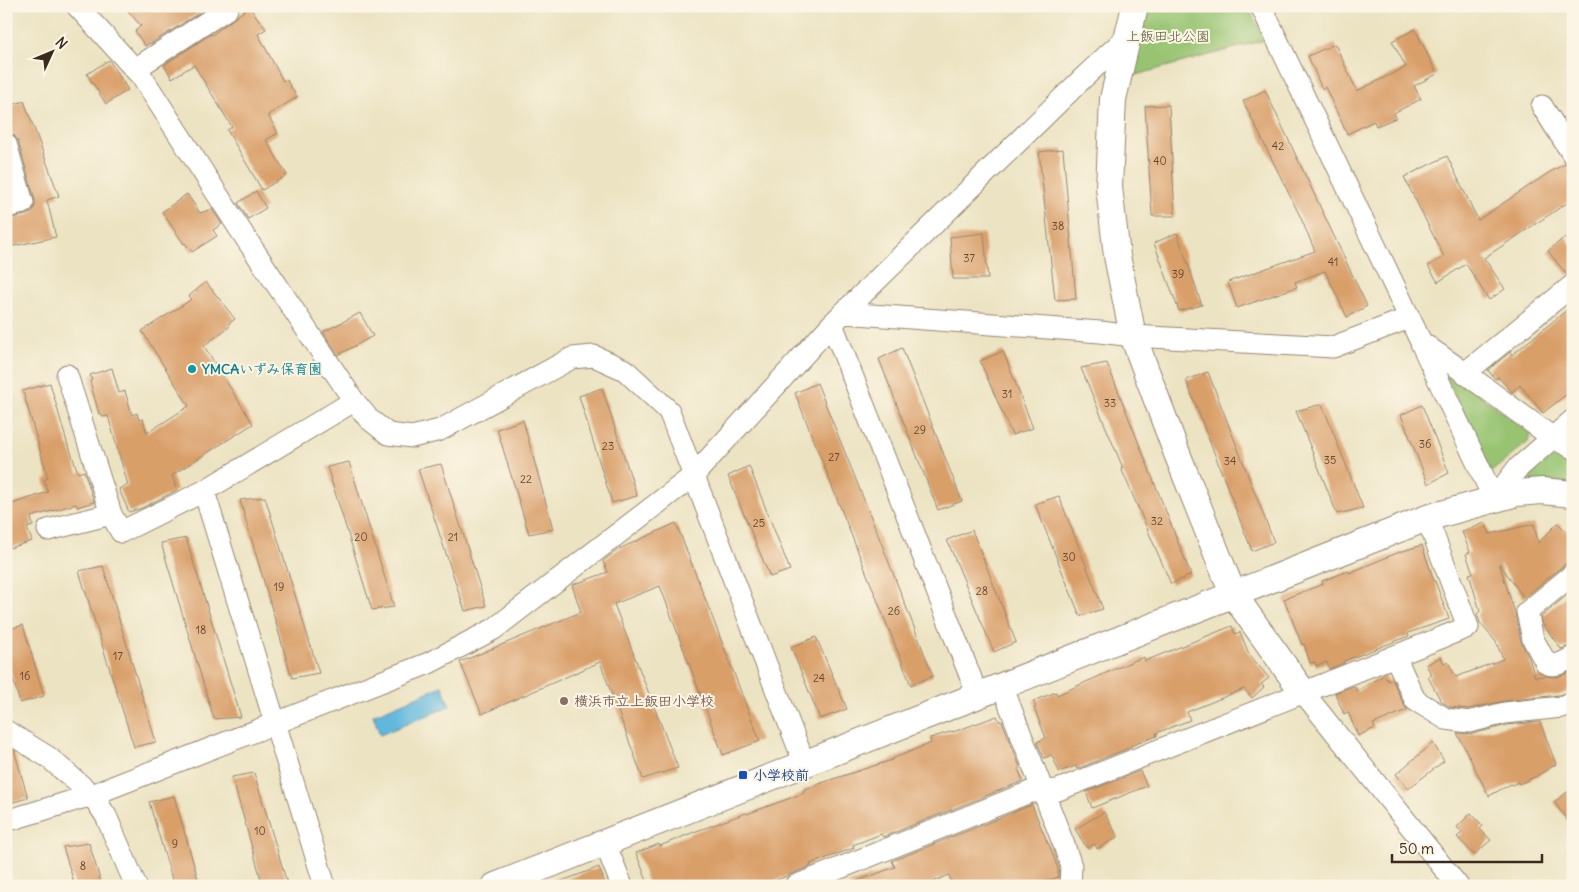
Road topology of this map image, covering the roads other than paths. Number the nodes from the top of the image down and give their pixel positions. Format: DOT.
graph roads {
  1 [pos="77,6"];
  2 [pos="1135,6"];
  3 [pos="1261,6"];
  4 [pos="227,9"];
  5 [pos="1128,36"];
  6 [pos="135,69"];
  7 [pos="1542,106"];
  8 [pos="6,144"];
  9 [pos="1573,155"];
  10 [pos="6,207"];
  11 [pos="1573,285"];
  12 [pos="1409,318"];
  13 [pos="838,319"];
  14 [pos="1133,336"];
  15 [pos="1421,342"];
  16 [pos="1466,373"];
  17 [pos="67,374"];
  18 [pos="354,401"];
  19 [pos="1573,420"];
  20 [pos="1553,438"];
  21 [pos="1573,448"];
  22 [pos="693,476"];
  23 [pos="204,491"];
  24 [pos="1573,494"];
  25 [pos="1494,499"];
  26 [pos="111,514"];
  27 [pos="1427,518"];
  28 [pos="48,530"];
  29 [pos="1573,574"];
  30 [pos="1233,594"];
  31 [pos="1395,656"];
  32 [pos="1573,657"];
  33 [pos="1002,686"];
  34 [pos="1303,692"];
  35 [pos="978,696"];
  36 [pos="1573,702"];
  37 [pos="275,723"];
  38 [pos="6,731"];
  39 [pos="804,764"];
  40 [pos="1044,792"];
  41 [pos="92,795"];
  42 [pos="6,821"];
  43 [pos="605,843"];
  44 [pos="136,886"];
  45 [pos="324,886"];
  46 [pos="495,886"];
  47 [pos="622,886"];
  48 [pos="795,886"];
  49 [pos="1070,886"];
  50 [pos="1458,886"];
  1 -- 6 [label="street"];
  2 -- 5 [label="street"];
  3 -- 12 [label="street"];
  4 -- 6 [label="street"];
  5 -- 13 [label="street"];
  5 -- 14 [label="street"];
  6 -- 18 [label="street"];
  7 -- 9 [label="street"];
  8 -- 10 [label="street"];
  11 -- 16 [label="street"];
  12 -- 14 [label="street"];
  12 -- 15 [label="street"];
  13 -- 14 [label="street"];
  13 -- 22 [label="street"];
  13 -- 35 [label="street"];
  14 -- 30 [label="street"];
  15 -- 16 [label="street"];
  15 -- 25 [label="street"];
  16 -- 20 [label="street"];
  17 -- 26 [label="street"];
  18 -- 22 [label="street"];
  18 -- 23 [label="street"];
  19 -- 20 [label="street"];
  20 -- 21 [label="street"];
  20 -- 25 [label="street"];
  22 -- 37 [label="street"];
  22 -- 39 [label="street"];
  23 -- 26 [label="street"];
  23 -- 37 [label="street"];
  24 -- 25 [label="street"];
  25 -- 27 [label="street"];
  26 -- 28 [label="street"];
  27 -- 30 [label="street"];
  27 -- 31 [label="street"];
  29 -- 32 [label="street"];
  30 -- 33 [label="street"];
  30 -- 34 [label="street"];
  31 -- 34 [label="street"];
  31 -- 36 [label="street"];
  33 -- 35 [label="street"];
  33 -- 40 [label="street"];
  34 -- 40 [label="street"];
  34 -- 50 [label="street"];
  35 -- 39 [label="street"];
  37 -- 41 [label="street"];
  37 -- 45 [label="street"];
  38 -- 41 [label="street"];
  39 -- 43 [label="street"];
  40 -- 48 [label="street"];
  40 -- 49 [label="street"];
  41 -- 42 [label="street"];
  41 -- 44 [label="street"];
  43 -- 46 [label="street"];
  43 -- 47 [label="street"];
}
